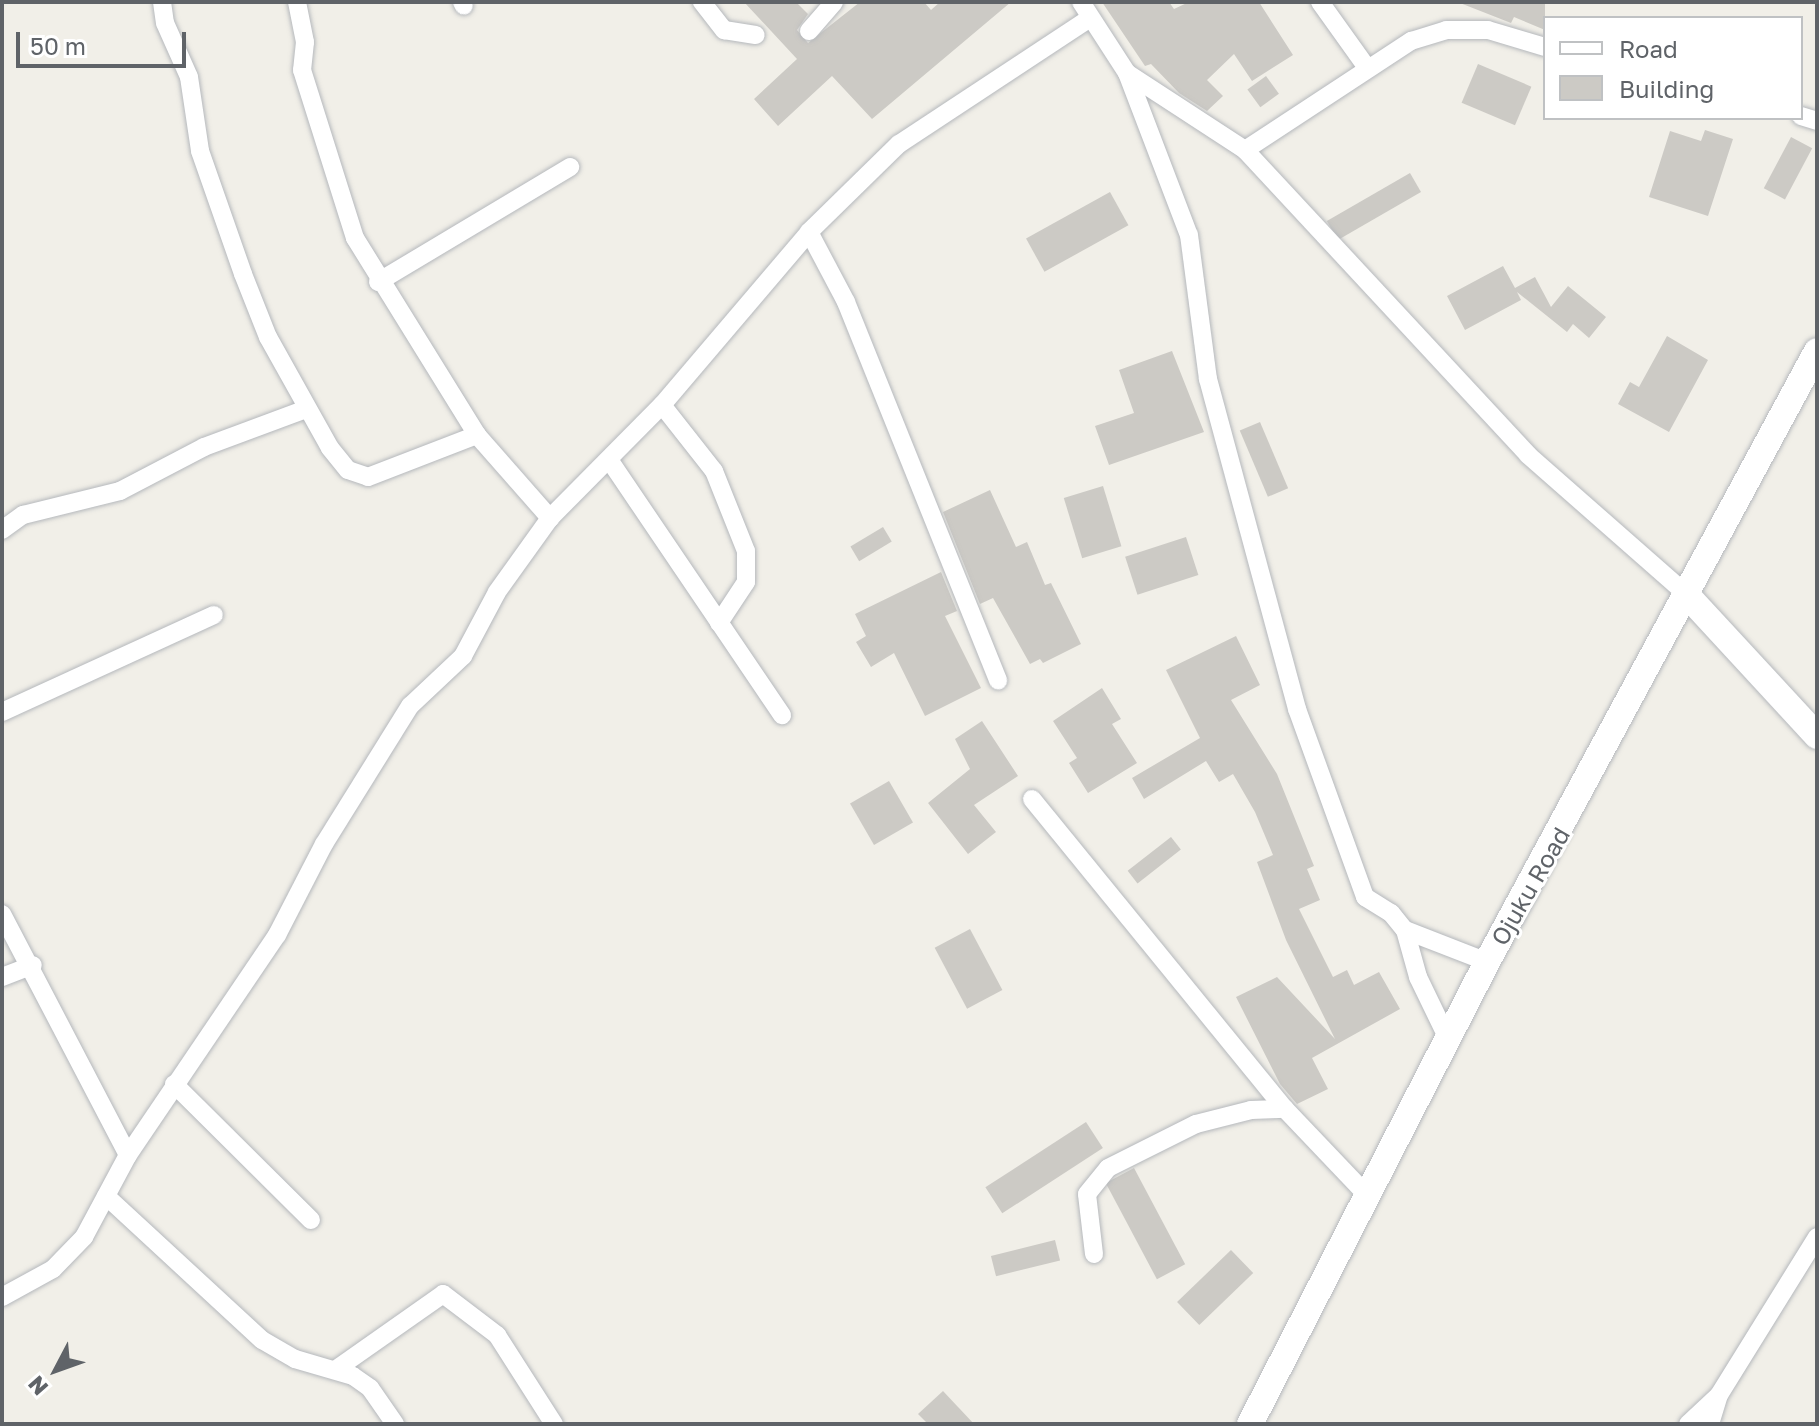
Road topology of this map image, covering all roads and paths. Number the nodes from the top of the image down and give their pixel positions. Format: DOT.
graph roads {
  1 [pos="162,2"];
  2 [pos="297,2"];
  3 [pos="702,2"];
  4 [pos="834,2"];
  5 [pos="1320,2"];
  6 [pos="1085,10"];
  7 [pos="809,31"];
  8 [pos="756,35"];
  9 [pos="1543,46"];
  10 [pos="1368,69"];
  11 [pos="1127,73"];
  12 [pos="1245,150"];
  13 [pos="570,167"];
  14 [pos="809,232"];
  15 [pos="378,282"];
  16 [pos="1817,351"];
  17 [pos="662,405"];
  18 [pos="306,409"];
  19 [pos="477,435"];
  20 [pos="610,461"];
  21 [pos="550,518"];
  22 [pos="2,530"];
  23 [pos="1686,594"];
  24 [pos="214,615"];
  25 [pos="719,623"];
  26 [pos="998,681"];
  27 [pos="2,712"];
  28 [pos="782,715"];
  29 [pos="1817,736"];
  30 [pos="1032,799"];
  31 [pos="2,914"];
  32 [pos="1405,930"];
  33 [pos="1487,962"];
  34 [pos="33,965"];
  35 [pos="2,977"];
  36 [pos="1448,1039"];
  37 [pos="174,1084"];
  38 [pos="1285,1109"];
  39 [pos="128,1155"];
  40 [pos="1367,1195"];
  41 [pos="106,1196"];
  42 [pos="311,1220"];
  43 [pos="1817,1237"];
  44 [pos="1094,1254"];
  45 [pos="2,1297"];
  46 [pos="335,1370"];
  47 [pos="1719,1395"];
  48 [pos="395,1424"];
  49 [pos="554,1424"];
  50 [pos="1250,1424"];
  51 [pos="1688,1424"];
  52 [pos="1710,1424"];
  1 -- 18 [label="street"];
  2 -- 15 [label="street"];
  3 -- 8 [label="street"];
  4 -- 7 [label="street"];
  5 -- 10 [label="street"];
  6 -- 11 [label="street"];
  6 -- 14 [label="street"];
  9 -- 10 [label="street"];
  10 -- 12 [label="street"];
  11 -- 12 [label="street"];
  11 -- 32 [label="street"];
  12 -- 23 [label="street"];
  13 -- 15 [label="street"];
  14 -- 17 [label="street"];
  14 -- 26 [label="street"];
  15 -- 19 [label="street"];
  16 -- 23 [label="main road, Ojuku Road"];
  17 -- 20 [label="street"];
  17 -- 25 [label="street"];
  18 -- 19 [label="street"];
  18 -- 22 [label="street"];
  19 -- 21 [label="street"];
  20 -- 21 [label="street"];
  20 -- 25 [label="street"];
  21 -- 37 [label="street"];
  23 -- 29 [label="main road"];
  23 -- 33 [label="main road, Ojuku Road"];
  24 -- 27 [label="street"];
  25 -- 28 [label="street"];
  30 -- 38 [label="street"];
  31 -- 34 [label="street"];
  32 -- 33 [label="street"];
  32 -- 36 [label="street"];
  33 -- 36 [label="main road, Ojuku Road"];
  34 -- 35 [label="street"];
  34 -- 39 [label="street"];
  36 -- 40 [label="main road, Ojuku Road"];
  37 -- 39 [label="street"];
  37 -- 42 [label="street"];
  38 -- 40 [label="street"];
  38 -- 44 [label="street"];
  39 -- 41 [label="street"];
  40 -- 50 [label="main road, Ojuku Road"];
  41 -- 45 [label="street"];
  41 -- 46 [label="street"];
  43 -- 47 [label="street"];
  46 -- 48 [label="street"];
  46 -- 49 [label="street"];
  47 -- 51 [label="street"];
  47 -- 52 [label="street"];
}
